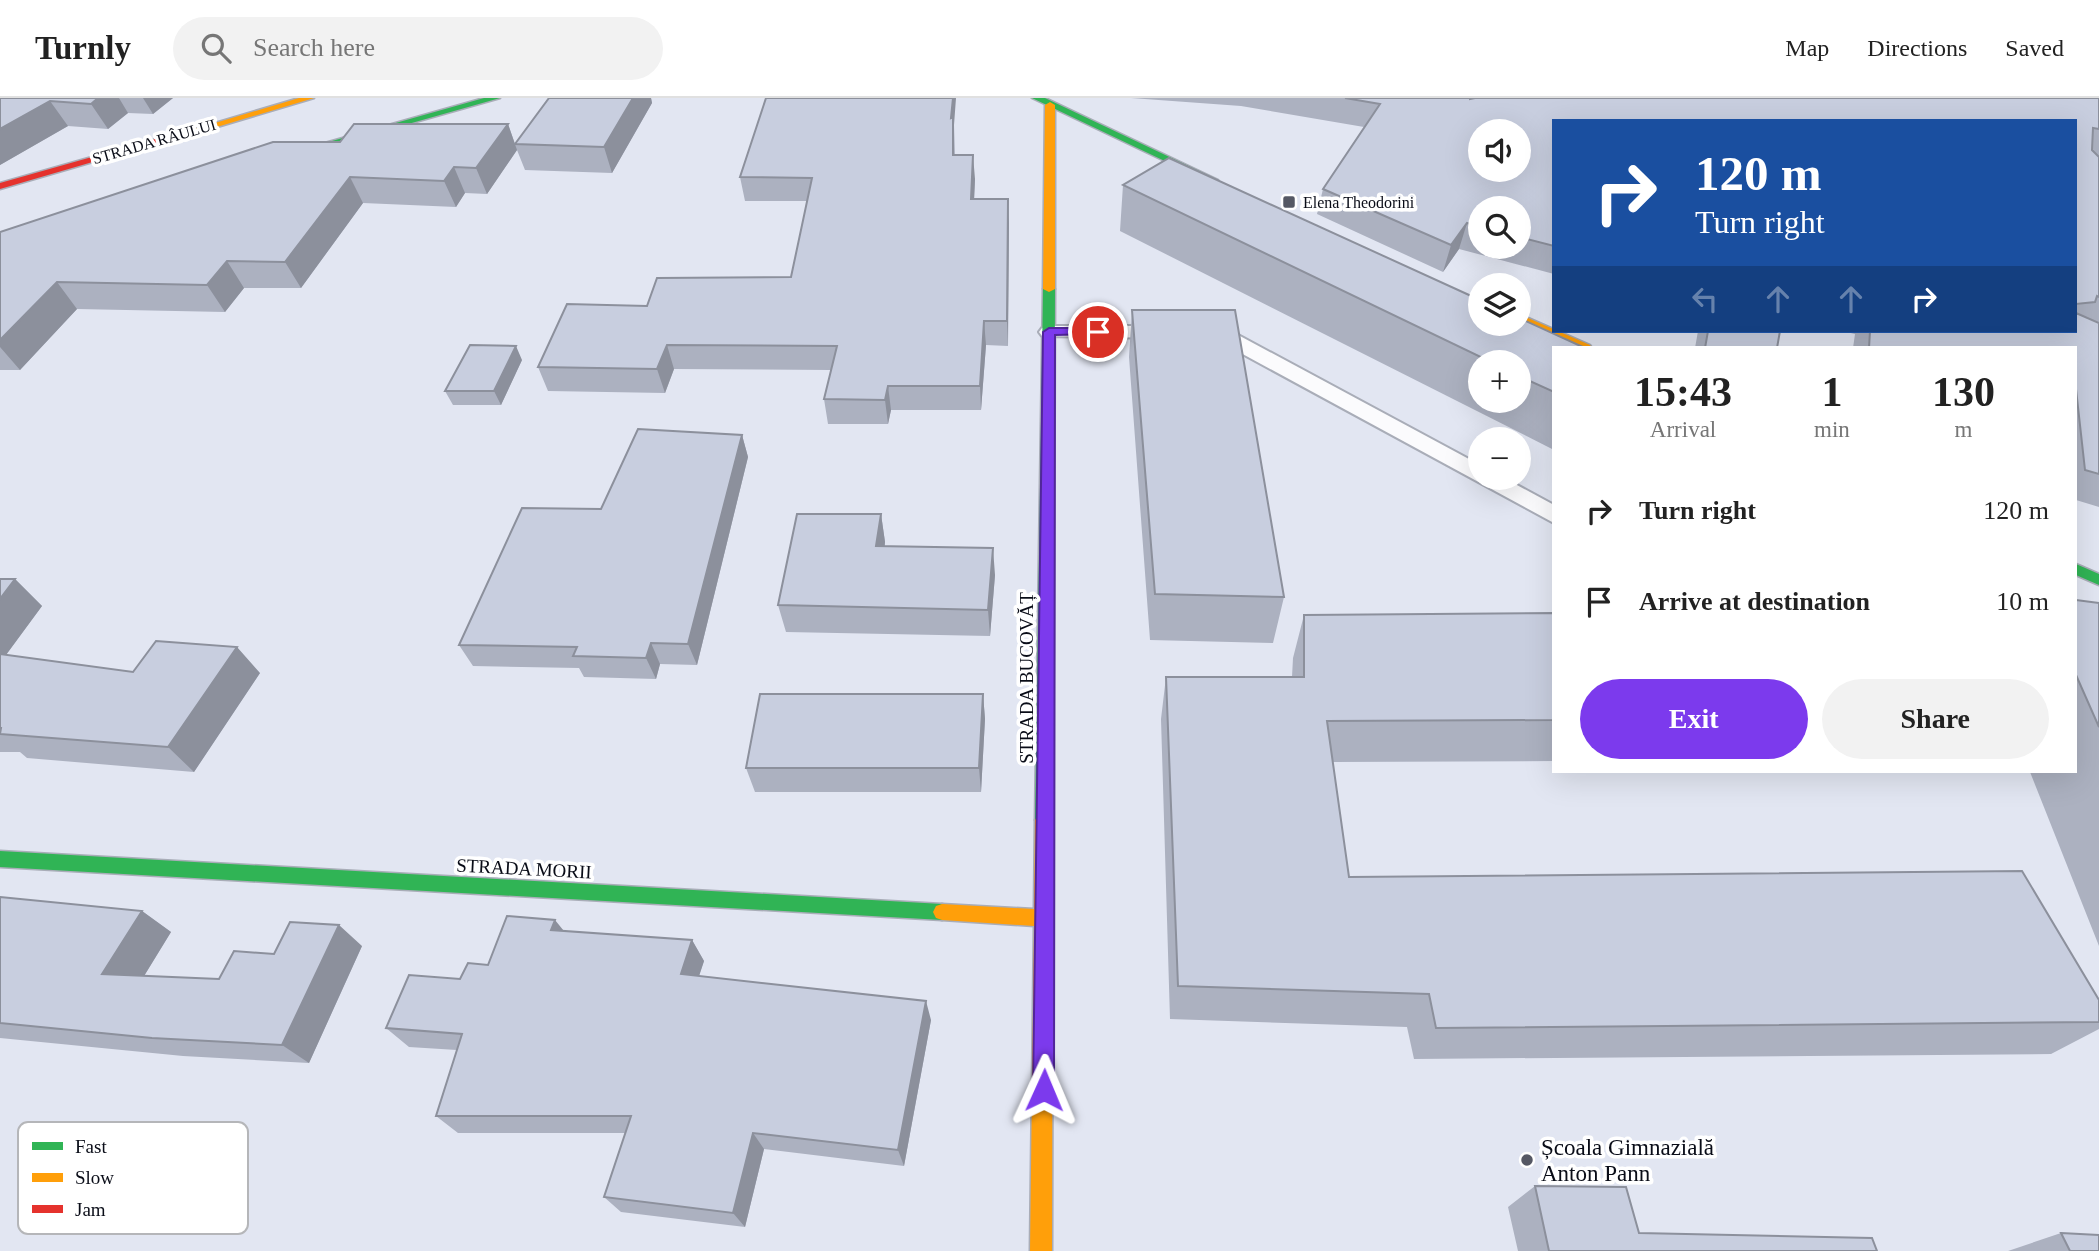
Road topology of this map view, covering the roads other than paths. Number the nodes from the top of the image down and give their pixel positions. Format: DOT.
graph roads {
  1 [pos="309,98"];
  2 [pos="495,98"];
  3 [pos="1043,102"];
  4 [pos="267,161"];
  5 [pos="0,186"];
  6 [pos="1229,187"];
  7 [pos="1531,323"];
  8 [pos="1049,332"];
  9 [pos="1552,333"];
  10 [pos="1552,333"];
  11 [pos="1582,346"];
  12 [pos="1468,468"];
  13 [pos="1508,490"];
  14 [pos="1552,514"];
  15 [pos="2077,569"];
  16 [pos="2099,580"];
  17 [pos="0,859"];
  18 [pos="1045,918"];
  19 [pos="1041,1251"];
  1 -- 5 [label="street, STRADA RÂULUI"];
  2 -- 4 [label="street"];
  3 -- 6 [label="street"];
  3 -- 8 [label="street, STRADA BUCOVĂȚ"];
  7 -- 9 [label="street"];
  8 -- 12 [label="lane"];
  8 -- 18 [label="street, STRADA BUCOVĂȚ"];
  10 -- 11 [label="street"];
  13 -- 14 [label="lane"];
  15 -- 16 [label="street"];
  17 -- 18 [label="street, STRADA MORII"];
  18 -- 19 [label="street, STRADA BUCOVĂȚ"];
}
